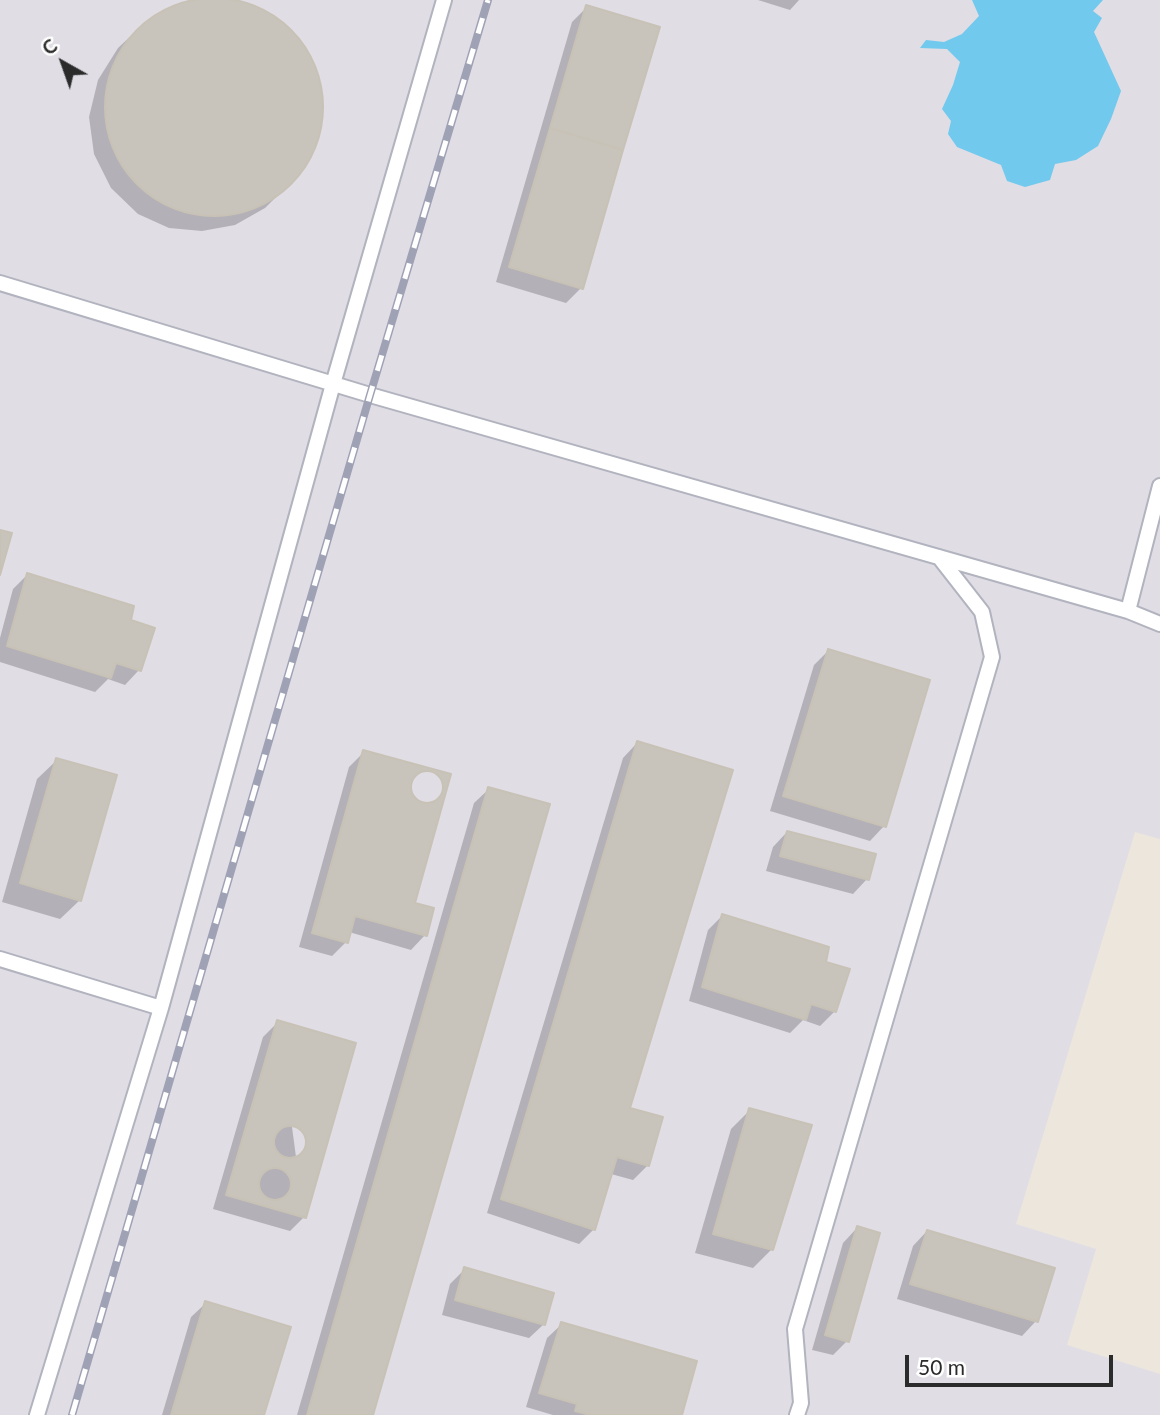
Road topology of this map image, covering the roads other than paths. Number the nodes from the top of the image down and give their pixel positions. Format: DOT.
graph roads {
  1 [pos="444,0"];
  2 [pos="0,283"];
  3 [pos="333,384"];
  4 [pos="1160,486"];
  5 [pos="939,557"];
  6 [pos="1128,611"];
  7 [pos="1160,624"];
  8 [pos="0,959"];
  9 [pos="161,1008"];
  10 [pos="37,1415"];
  11 [pos="797,1415"];
  1 -- 3 [label="lane"];
  2 -- 3 [label="lane"];
  3 -- 5 [label="lane"];
  3 -- 9 [label="lane"];
  4 -- 6 [label="lane"];
  5 -- 6 [label="lane"];
  5 -- 11 [label="lane"];
  6 -- 7 [label="lane"];
  8 -- 9 [label="lane"];
  9 -- 10 [label="lane"];
}
